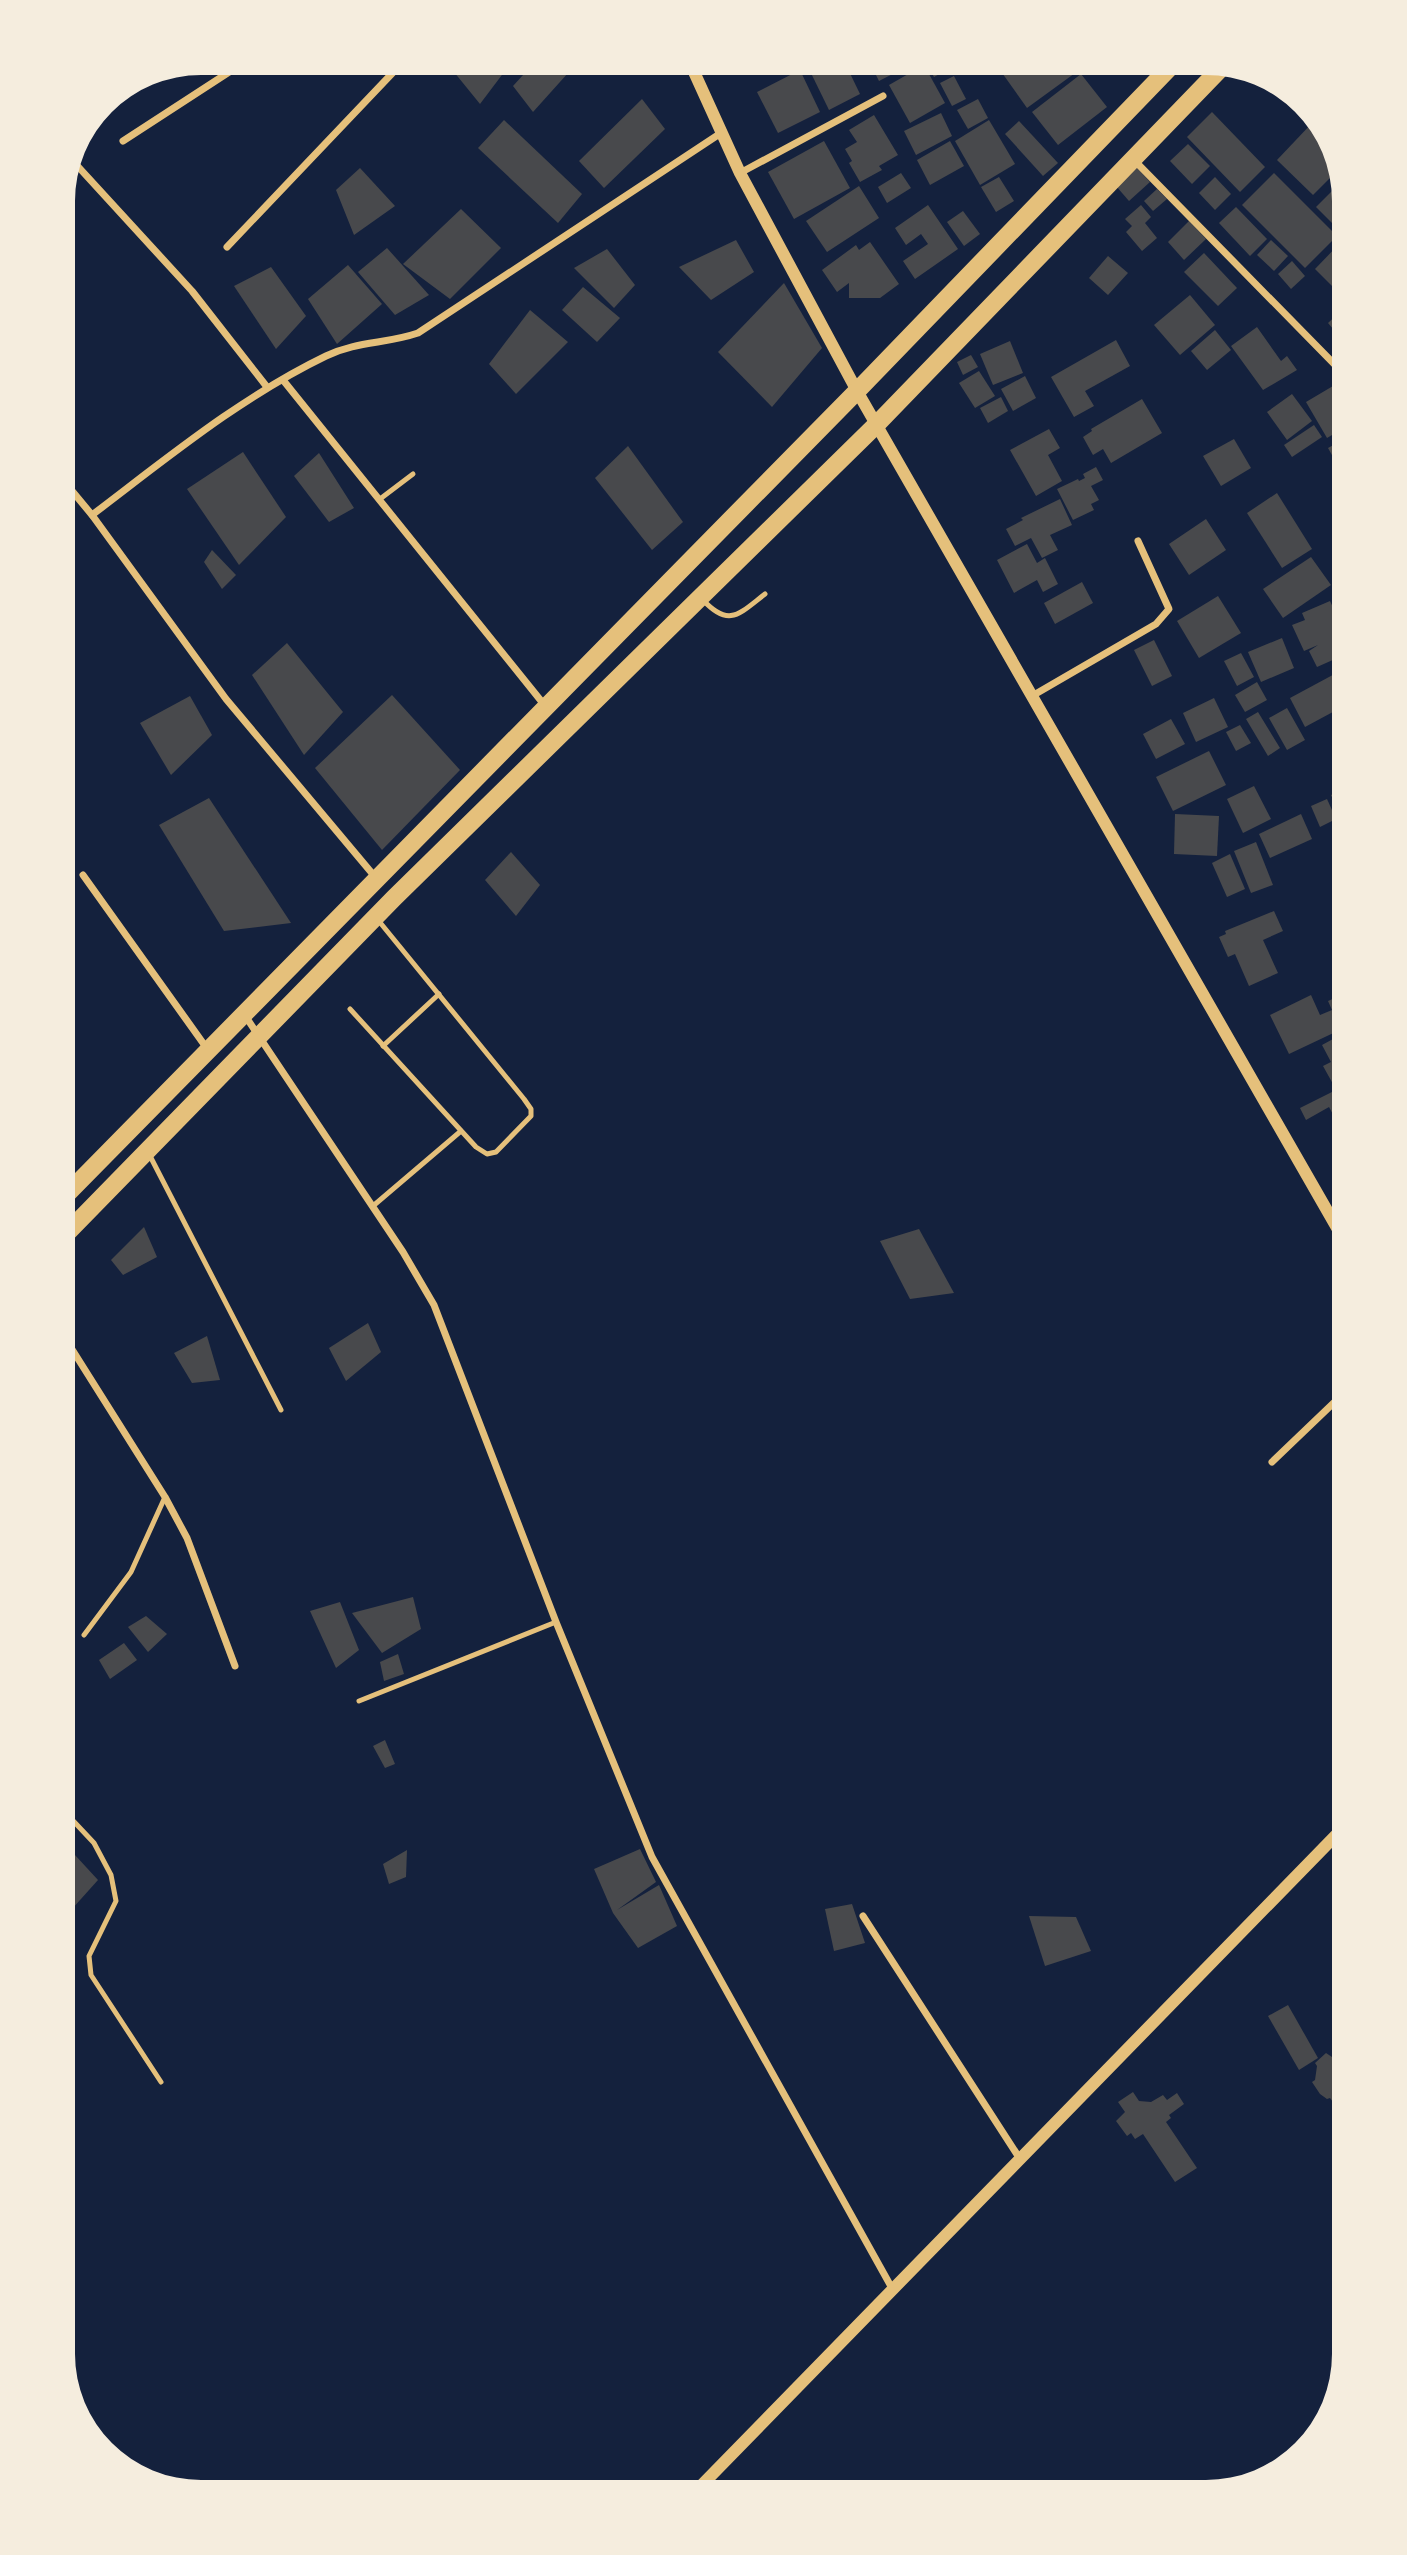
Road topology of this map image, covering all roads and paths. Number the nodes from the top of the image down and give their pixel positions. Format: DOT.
graph roads {
  1 [pos="223,76"];
  2 [pos="390,76"];
  3 [pos="696,76"];
  4 [pos="1161,76"];
  5 [pos="1213,76"];
  6 [pos="883,96"];
  7 [pos="721,133"];
  8 [pos="123,141"];
  9 [pos="1133,159"];
  10 [pos="80,169"];
  11 [pos="740,173"];
  12 [pos="227,247"];
  13 [pos="1332,361"];
  14 [pos="283,380"];
  15 [pos="267,387"];
  16 [pos="857,391"];
  17 [pos="876,425"];
  18 [pos="413,474"];
  19 [pos="76,496"];
  20 [pos="380,499"];
  21 [pos="92,515"];
  22 [pos="1138,541"];
  23 [pos="765,594"];
  24 [pos="701,597"];
  25 [pos="1032,696"];
  26 [pos="546,706"];
  27 [pos="83,875"];
  28 [pos="376,878"];
  29 [pos="376,918"];
  30 [pos="439,994"];
  31 [pos="350,1009"];
  32 [pos="244,1013"];
  33 [pos="261,1037"];
  34 [pos="383,1046"];
  35 [pos="208,1050"];
  36 [pos="461,1131"];
  37 [pos="148,1151"];
  38 [pos="76,1185"];
  39 [pos="373,1206"];
  40 [pos="1332,1219"];
  41 [pos="76,1224"];
  42 [pos="75,1355"];
  43 [pos="1332,1404"];
  44 [pos="281,1410"];
  45 [pos="1272,1462"];
  46 [pos="165,1497"];
  47 [pos="556,1622"];
  48 [pos="84,1635"];
  49 [pos="235,1666"];
  50 [pos="359,1700"];
  51 [pos="75,1823"];
  52 [pos="1332,1839"];
  53 [pos="863,1916"];
  54 [pos="161,2082"];
  55 [pos="1021,2160"];
  56 [pos="893,2291"];
  57 [pos="707,2480"];
  1 -- 8 [label="street"];
  2 -- 12 [label="street"];
  3 -- 7 [label="street"];
  4 -- 16 [label="highway"];
  5 -- 9 [label="highway"];
  6 -- 11 [label="street"];
  7 -- 11 [label="street"];
  7 -- 14 [label="street"];
  9 -- 13 [label="street"];
  9 -- 17 [label="highway"];
  10 -- 15 [label="street"];
  11 -- 16 [label="street"];
  14 -- 15 [label="street"];
  14 -- 20 [label="street"];
  15 -- 21 [label="street"];
  16 -- 17 [label="street"];
  16 -- 26 [label="highway"];
  17 -- 24 [label="highway"];
  17 -- 25 [label="street"];
  18 -- 20 [label="lane"];
  19 -- 21 [label="street"];
  20 -- 26 [label="street"];
  21 -- 28 [label="street"];
  22 -- 25 [label="street"];
  23 -- 24 [label="lane"];
  24 -- 29 [label="highway"];
  25 -- 40 [label="street"];
  26 -- 28 [label="highway"];
  27 -- 35 [label="street"];
  28 -- 32 [label="highway"];
  29 -- 30 [label="lane"];
  29 -- 33 [label="highway"];
  30 -- 34 [label="lane"];
  30 -- 36 [label="lane"];
  31 -- 34 [label="lane"];
  32 -- 33 [label="street"];
  32 -- 35 [label="highway"];
  33 -- 37 [label="highway"];
  33 -- 39 [label="street"];
  34 -- 36 [label="lane"];
  35 -- 38 [label="highway"];
  36 -- 39 [label="lane"];
  37 -- 41 [label="highway"];
  37 -- 44 [label="lane"];
  39 -- 47 [label="street"];
  42 -- 46 [label="street"];
  43 -- 45 [label="street"];
  46 -- 48 [label="lane"];
  46 -- 49 [label="street"];
  47 -- 50 [label="lane"];
  47 -- 56 [label="street"];
  51 -- 54 [label="lane"];
  52 -- 55 [label="street"];
  53 -- 55 [label="street"];
  55 -- 56 [label="street"];
  56 -- 57 [label="street"];
}
